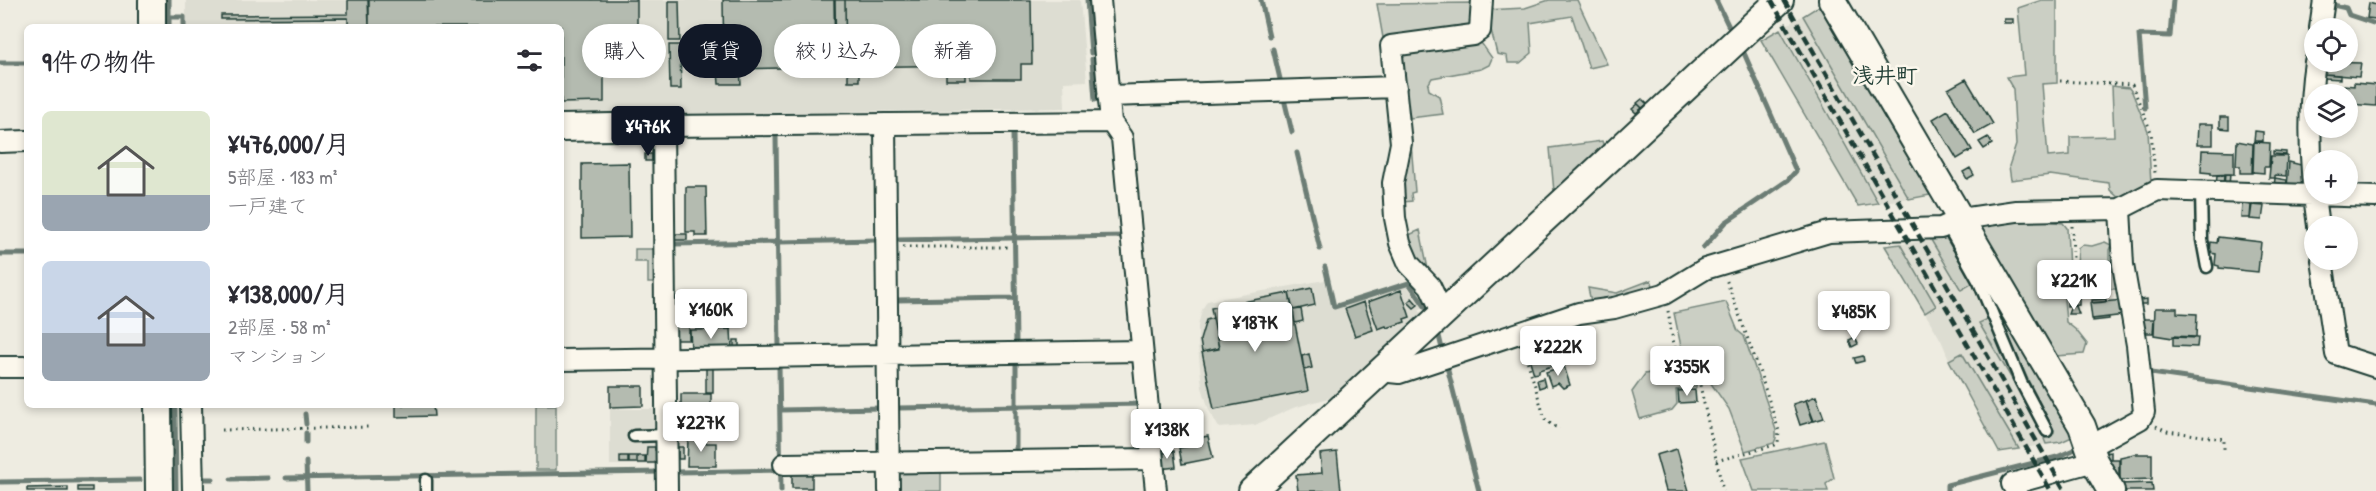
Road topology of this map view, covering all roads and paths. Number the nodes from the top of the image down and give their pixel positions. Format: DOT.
graph roads {
  1 [pos="152,0"];
  2 [pos="1100,0"];
  3 [pos="1482,0"];
  4 [pos="1780,0"];
  5 [pos="1832,0"];
  6 [pos="2324,0"];
  7 [pos="2321,18"];
  8 [pos="152,24"];
  9 [pos="2314,72"];
  10 [pos="2060,81"];
  11 [pos="1396,87"];
  12 [pos="1108,96"];
  13 [pos="1112,122"];
  14 [pos="885,124"];
  15 [pos="663,126"];
  16 [pos="564,128"];
  17 [pos="24,141"];
  18 [pos="0,142"];
  19 [pos="2312,150"];
  20 [pos="2157,189"];
  21 [pos="2201,191"];
  22 [pos="2304,195"];
  23 [pos="2358,196"];
  24 [pos="2376,197"];
  25 [pos="2120,209"];
  26 [pos="2071,210"];
  27 [pos="1954,222"];
  28 [pos="886,247"];
  29 [pos="1009,247"];
  30 [pos="1721,265"];
  31 [pos="2206,267"];
  32 [pos="2323,270"];
  33 [pos="1664,294"];
  34 [pos="2074,294"];
  35 [pos="1443,314"];
  36 [pos="1511,336"];
  37 [pos="1142,351"];
  38 [pos="888,354"];
  39 [pos="666,359"];
  40 [pos="564,360"];
  41 [pos="0,367"];
  42 [pos="24,367"];
  43 [pos="2376,367"];
  44 [pos="1380,371"];
  45 [pos="158,408"];
  46 [pos="191,408"];
  47 [pos="2142,415"];
  48 [pos="369,427"];
  49 [pos="1560,428"];
  50 [pos="222,430"];
  51 [pos="2047,431"];
  52 [pos="666,435"];
  53 [pos="634,436"];
  54 [pos="2224,451"];
  55 [pos="2092,454"];
  56 [pos="1153,459"];
  57 [pos="1716,461"];
  58 [pos="889,462"];
  59 [pos="784,464"];
  60 [pos="159,491"];
  61 [pos="193,491"];
  62 [pos="667,491"];
  63 [pos="890,491"];
  64 [pos="1156,491"];
  65 [pos="1252,491"];
  66 [pos="1723,491"];
  67 [pos="2016,491"];
  68 [pos="2111,491"];
  1 -- 8 [label="street"];
  2 -- 12 [label="street"];
  3 -- 11 [label="street"];
  4 -- 35 [label="street"];
  5 -- 27 [label="street"];
  6 -- 7 [label="street"];
  9 -- 19 [label="street"];
  10 -- 20 [label="path"];
  11 -- 12 [label="street"];
  11 -- 35 [label="street"];
  12 -- 13 [label="street"];
  13 -- 14 [label="street"];
  13 -- 37 [label="street"];
  14 -- 15 [label="street"];
  14 -- 28 [label="street"];
  15 -- 16 [label="street"];
  15 -- 39 [label="street"];
  17 -- 18 [label="street"];
  20 -- 21 [label="street"];
  20 -- 25 [label="street"];
  21 -- 22 [label="street"];
  21 -- 31 [label="lane"];
  23 -- 24 [label="street"];
  25 -- 26 [label="street"];
  25 -- 47 [label="street"];
  26 -- 27 [label="street"];
  26 -- 34 [label="path"];
  27 -- 30 [label="street"];
  27 -- 51 [label="lane"];
  27 -- 55 [label="street"];
  28 -- 29 [label="path"];
  28 -- 38 [label="street"];
  30 -- 33 [label="street"];
  30 -- 57 [label="path"];
  32 -- 43 [label="street"];
  33 -- 36 [label="street"];
  33 -- 57 [label="path"];
  35 -- 44 [label="street"];
  36 -- 44 [label="street"];
  36 -- 49 [label="path"];
  37 -- 38 [label="street"];
  37 -- 56 [label="street"];
  38 -- 39 [label="street"];
  38 -- 58 [label="street"];
  39 -- 40 [label="street"];
  39 -- 52 [label="street"];
  41 -- 42 [label="street"];
  44 -- 65 [label="street"];
  45 -- 60 [label="street"];
  46 -- 61 [label="street"];
  47 -- 54 [label="path"];
  47 -- 55 [label="street"];
  48 -- 50 [label="path"];
  52 -- 53 [label="lane"];
  52 -- 62 [label="street"];
  55 -- 67 [label="street"];
  55 -- 68 [label="street"];
  56 -- 58 [label="street"];
  56 -- 64 [label="street"];
  57 -- 66 [label="path"];
  58 -- 59 [label="street"];
  58 -- 63 [label="street"];
}
